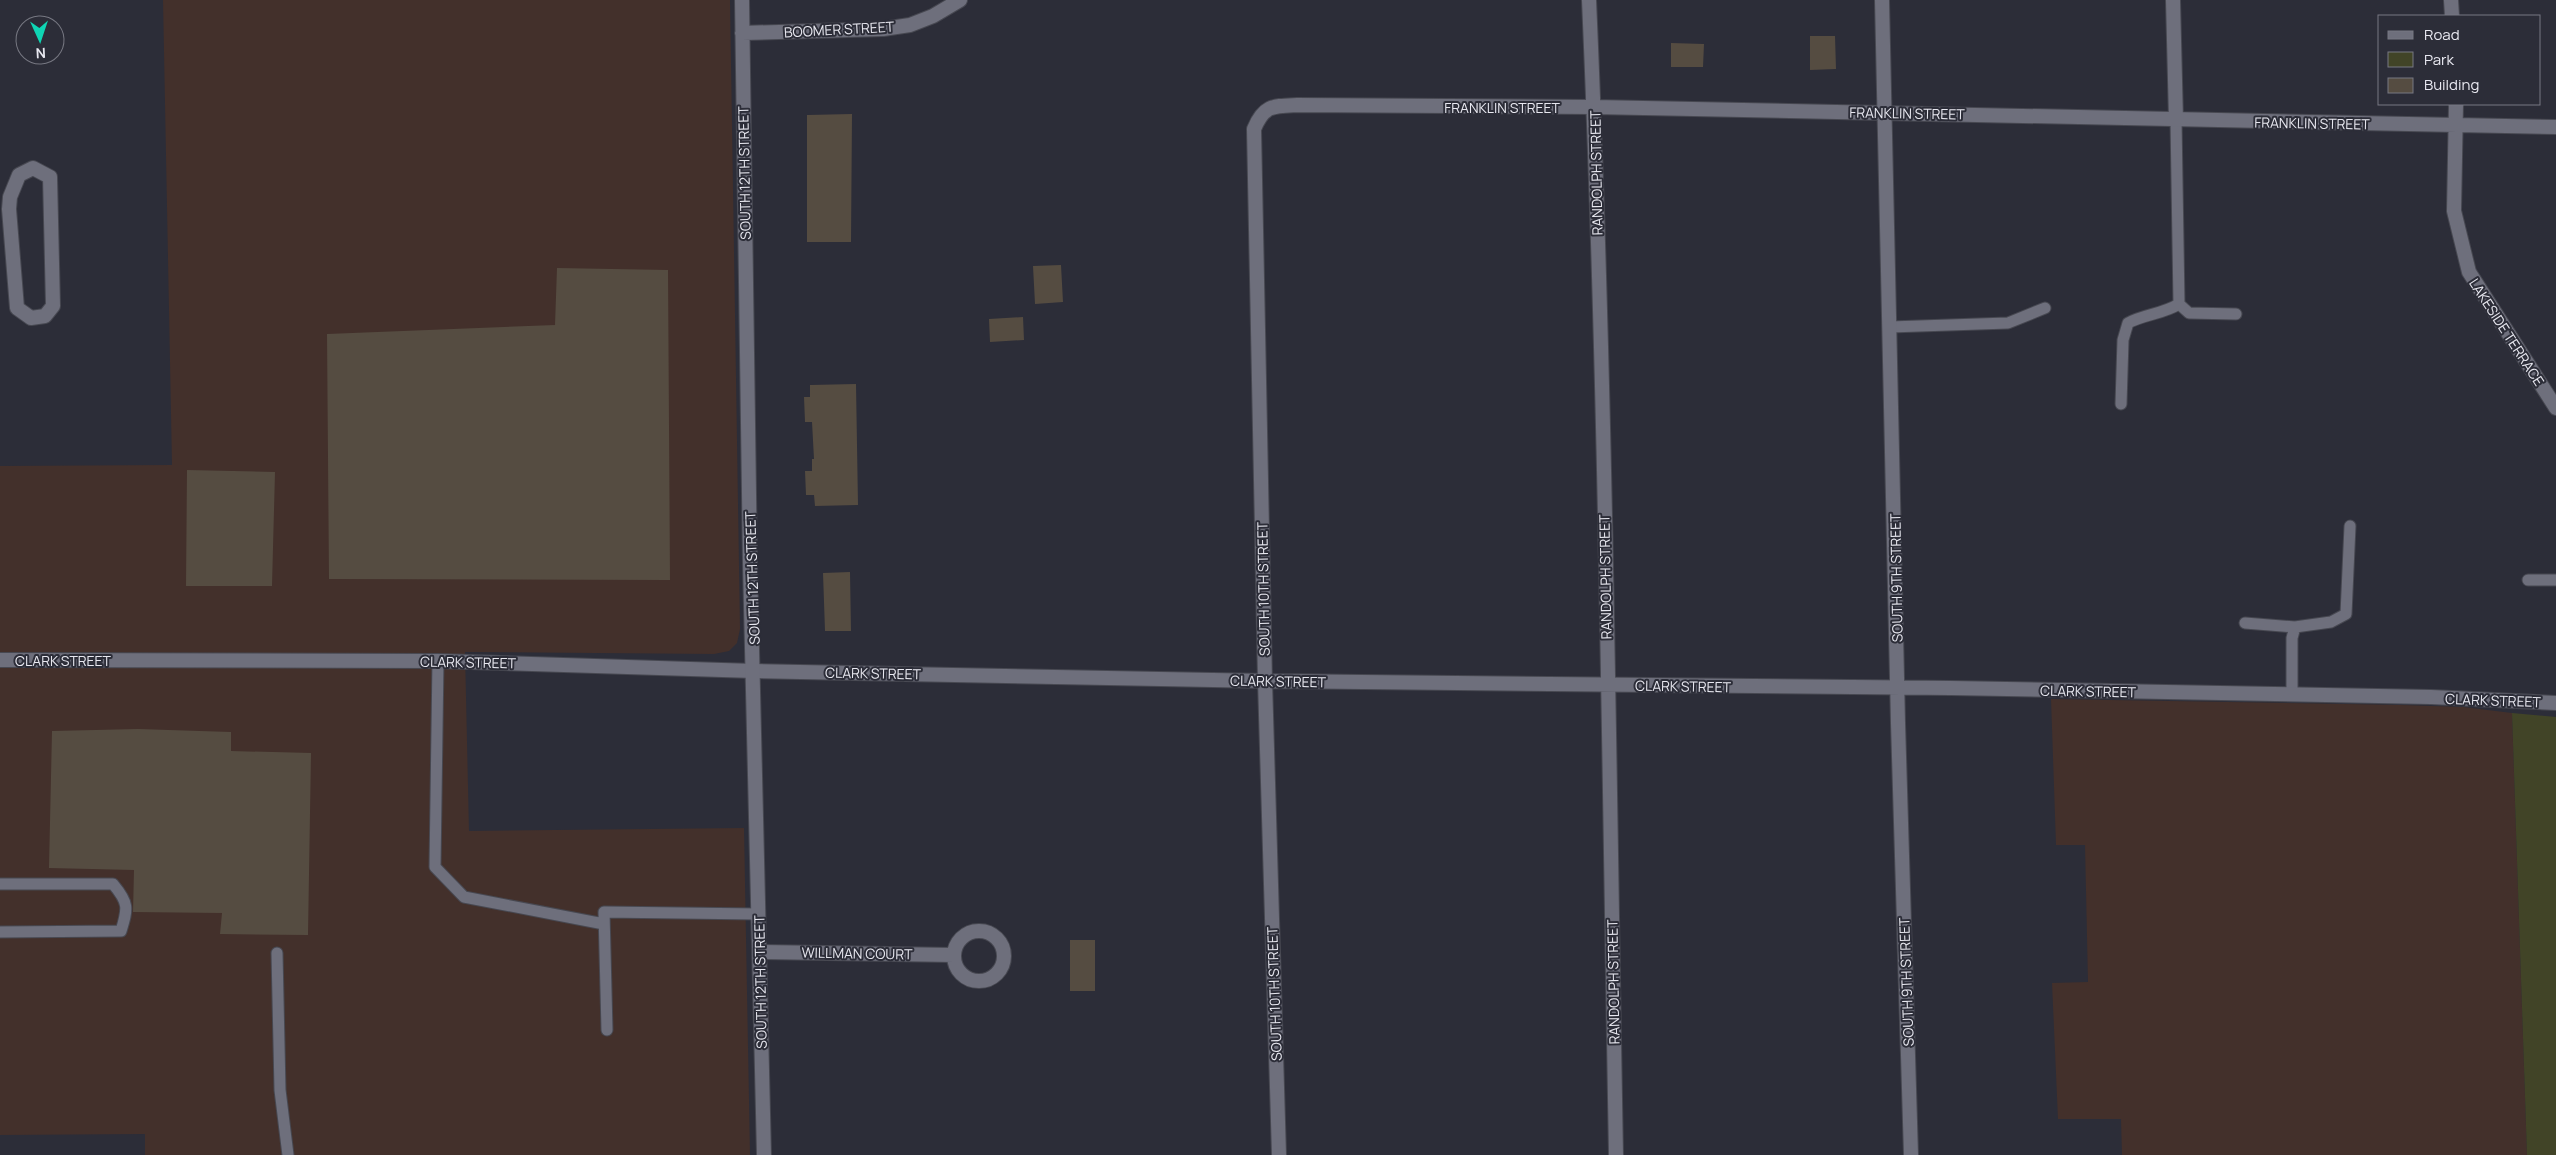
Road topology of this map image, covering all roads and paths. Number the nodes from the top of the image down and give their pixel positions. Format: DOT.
graph roads {
  1 [pos="742,0"];
  2 [pos="960,0"];
  3 [pos="1589,0"];
  4 [pos="1882,0"];
  5 [pos="2173,0"];
  6 [pos="2451,0"];
  7 [pos="2452,15"];
  8 [pos="742,33"];
  9 [pos="2456,105"];
  10 [pos="1594,107"];
  11 [pos="1885,113"];
  12 [pos="1260,114"];
  13 [pos="2176,120"];
  14 [pos="2456,126"];
  15 [pos="2556,127"];
  16 [pos="4,209"];
  17 [pos="2179,304"];
  18 [pos="2046,308"];
  19 [pos="2236,314"];
  20 [pos="1890,327"];
  21 [pos="2121,404"];
  22 [pos="2556,408"];
  23 [pos="2350,526"];
  24 [pos="2528,580"];
  25 [pos="2556,580"];
  26 [pos="2245,623"];
  27 [pos="2295,626"];
  28 [pos="0,660"];
  29 [pos="438,661"];
  30 [pos="754,671"];
  31 [pos="1265,681"];
  32 [pos="1608,685"];
  33 [pos="1897,688"];
  34 [pos="2292,694"];
  35 [pos="2556,702"];
  36 [pos="0,884"];
  37 [pos="758,914"];
  38 [pos="604,924"];
  39 [pos="0,932"];
  40 [pos="760,952"];
  41 [pos="277,953"];
  42 [pos="954,955"];
  43 [pos="607,1030"];
  44 [pos="288,1155"];
  45 [pos="764,1155"];
  46 [pos="1278,1155"];
  47 [pos="1616,1155"];
  48 [pos="1911,1155"];
  1 -- 8 [label="street, SOUTH 12TH STREET"];
  2 -- 8 [label="street, BOOMER STREET"];
  3 -- 10 [label="street, RANDOLPH STREET"];
  4 -- 11 [label="street, SOUTH 9TH STREET"];
  5 -- 13 [label="street"];
  6 -- 7 [label="street"];
  8 -- 30 [label="street, SOUTH 12TH STREET"];
  9 -- 14 [label="street, LAKESIDE TERRACE"];
  10 -- 11 [label="street, FRANKLIN STREET"];
  10 -- 12 [label="street, FRANKLIN STREET"];
  10 -- 32 [label="street, RANDOLPH STREET"];
  11 -- 13 [label="street, FRANKLIN STREET"];
  11 -- 20 [label="street, SOUTH 9TH STREET"];
  12 -- 31 [label="street, SOUTH 10TH STREET"];
  13 -- 14 [label="street, FRANKLIN STREET"];
  13 -- 17 [label="lane"];
  14 -- 15 [label="street, FRANKLIN STREET"];
  14 -- 22 [label="street, LAKESIDE TERRACE"];
  16 -- 16 [label="street"];
  17 -- 19 [label="lane"];
  17 -- 21 [label="lane"];
  18 -- 20 [label="lane"];
  20 -- 33 [label="street, SOUTH 9TH STREET"];
  23 -- 27 [label="lane"];
  24 -- 25 [label="lane"];
  26 -- 27 [label="lane"];
  27 -- 34 [label="lane"];
  28 -- 29 [label="street, CLARK STREET"];
  29 -- 30 [label="street, CLARK STREET"];
  29 -- 38 [label="lane"];
  30 -- 31 [label="street, CLARK STREET"];
  30 -- 37 [label="street, SOUTH 12TH STREET"];
  31 -- 32 [label="street, CLARK STREET"];
  31 -- 46 [label="street, SOUTH 10TH STREET"];
  32 -- 33 [label="street, CLARK STREET"];
  32 -- 47 [label="street, RANDOLPH STREET"];
  33 -- 34 [label="street, CLARK STREET"];
  33 -- 48 [label="street, SOUTH 9TH STREET"];
  34 -- 35 [label="street, CLARK STREET"];
  36 -- 39 [label="lane"];
  37 -- 38 [label="lane"];
  37 -- 40 [label="street, SOUTH 12TH STREET"];
  38 -- 43 [label="lane"];
  40 -- 42 [label="street, WILLMAN COURT"];
  40 -- 45 [label="street, SOUTH 12TH STREET"];
  41 -- 44 [label="lane"];
}
